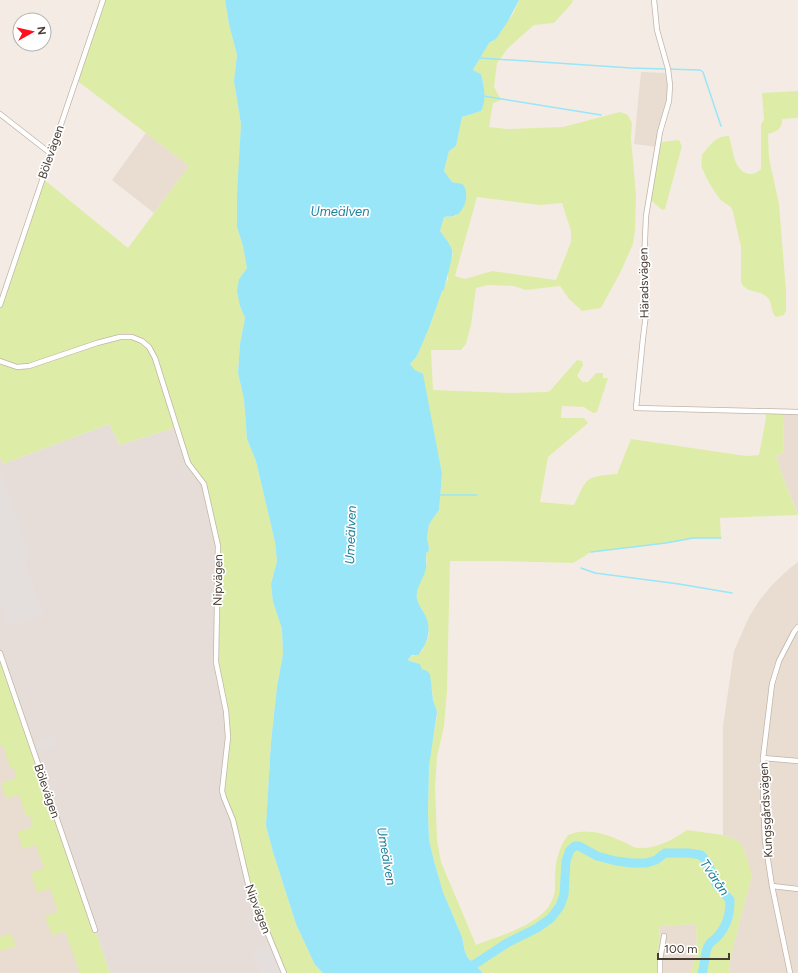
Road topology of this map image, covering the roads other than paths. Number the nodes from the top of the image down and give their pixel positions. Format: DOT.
graph roads {
  1 [pos="103,0"];
  2 [pos="654,0"];
  3 [pos="0,114"];
  4 [pos="50,153"];
  5 [pos="0,305"];
  6 [pos="0,361"];
  7 [pos="798,412"];
  8 [pos="798,627"];
  9 [pos="0,653"];
  10 [pos="763,758"];
  11 [pos="798,760"];
  12 [pos="772,886"];
  13 [pos="798,889"];
  14 [pos="95,930"];
  15 [pos="664,936"];
  16 [pos="284,973"];
  17 [pos="660,973"];
  18 [pos="790,973"];
  1 -- 4 [label="street, Bölevägen"];
  2 -- 7 [label="street, Häradsvägen"];
  3 -- 4 [label="street"];
  4 -- 5 [label="street, Bölevägen"];
  6 -- 16 [label="street, Nipvägen"];
  8 -- 10 [label="street, Kungsgårdsvägen"];
  9 -- 14 [label="street, Bölevägen"];
  10 -- 11 [label="street"];
  10 -- 12 [label="street, Kungsgårdsvägen"];
  12 -- 13 [label="street"];
  12 -- 18 [label="street, Kungsgårdsvägen"];
  15 -- 17 [label="street"];
}
